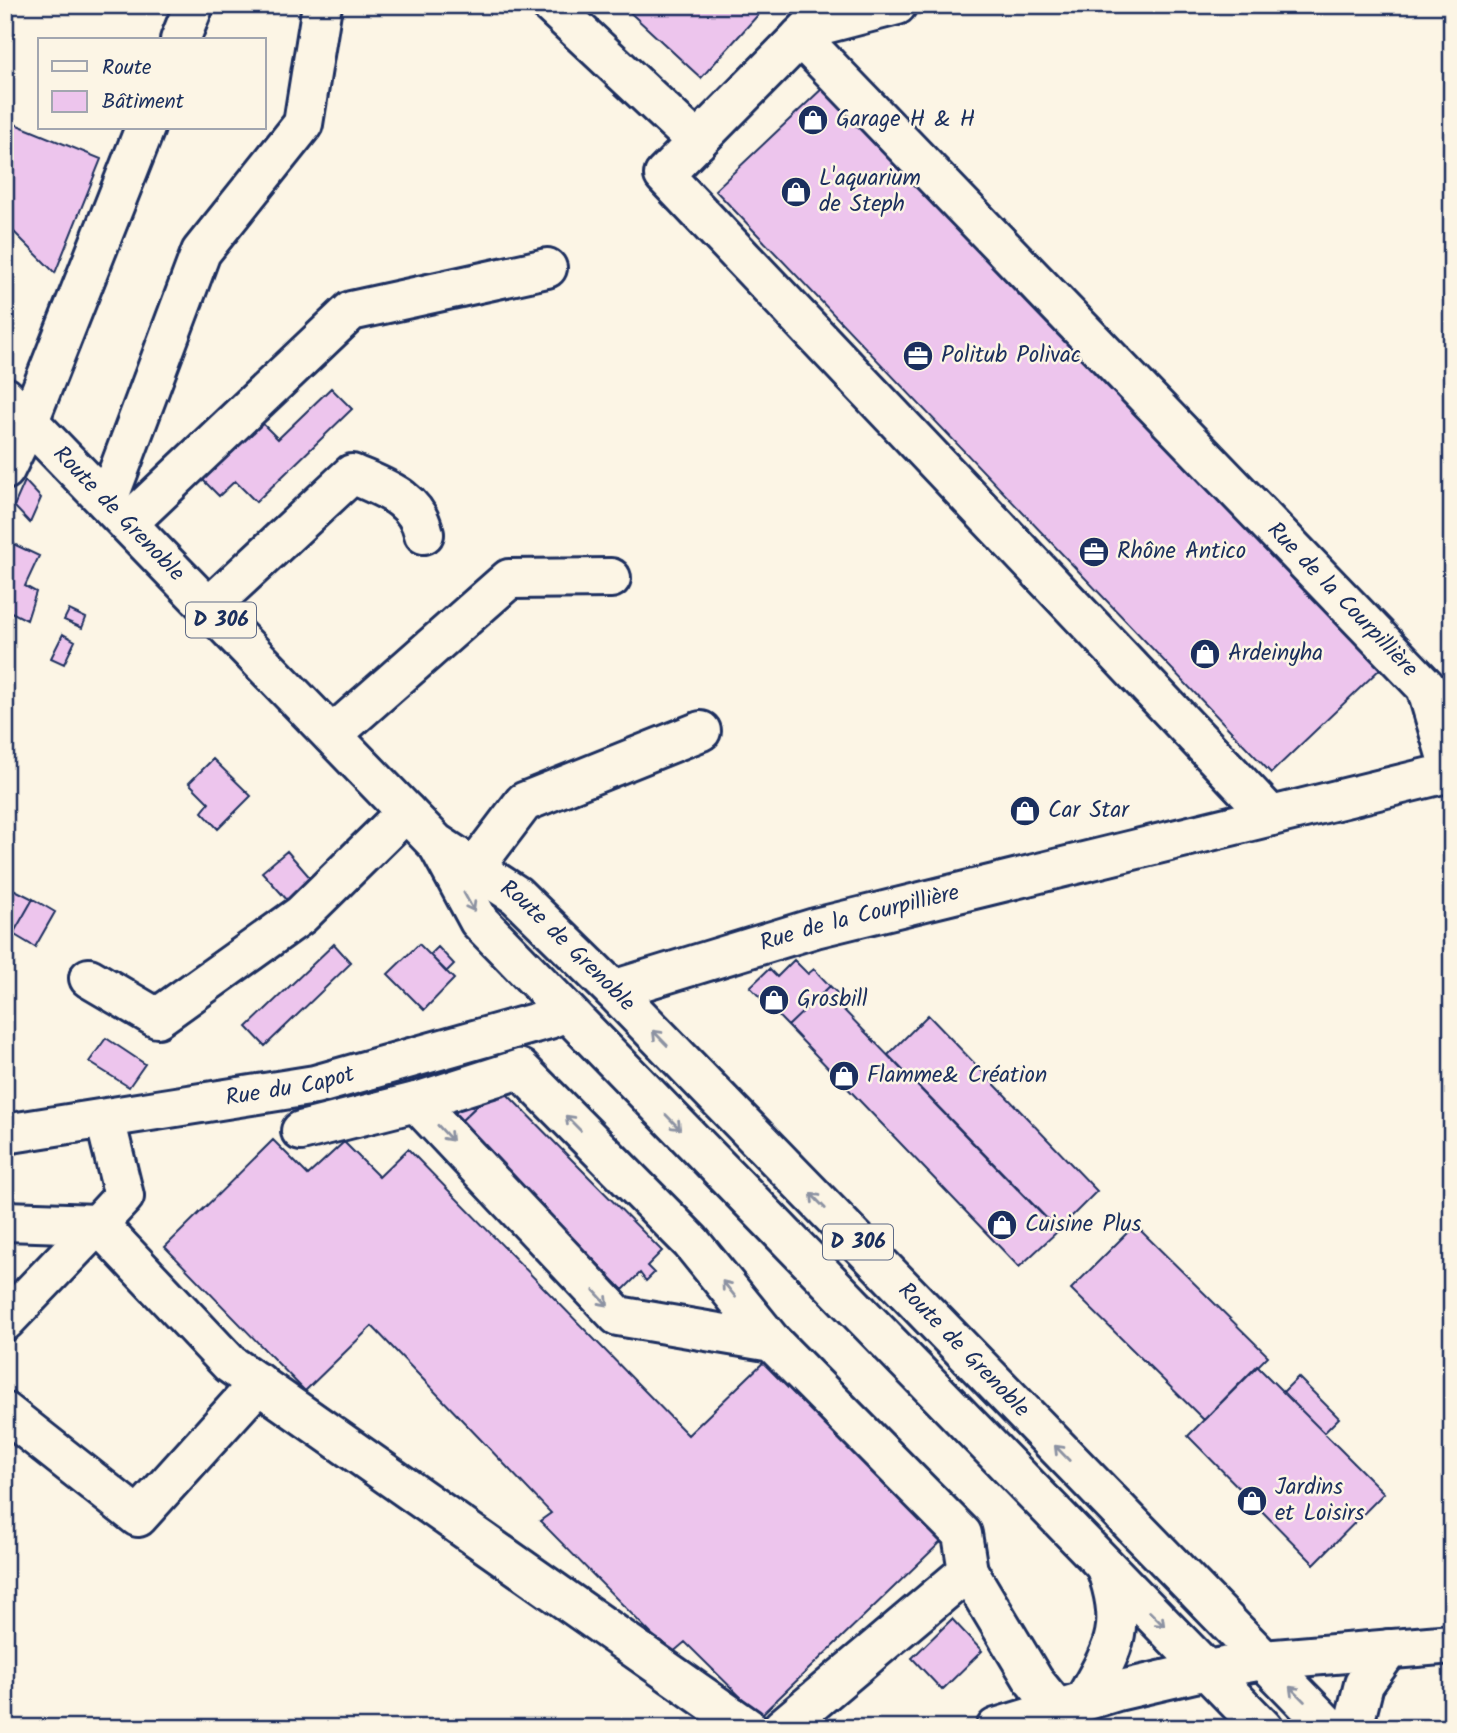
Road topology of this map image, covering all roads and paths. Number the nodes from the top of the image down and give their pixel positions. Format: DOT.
graph roads {
  1 [pos="194,5"];
  2 [pos="322,5"];
  3 [pos="551,5"];
  4 [pos="897,5"];
  5 [pos="800,37"];
  6 [pos="181,38"];
  7 [pos="144,130"];
  8 [pos="696,142"];
  9 [pos="547,268"];
  10 [pos="17,409"];
  11 [pos="5,470"];
  12 [pos="118,513"];
  13 [pos="424,534"];
  14 [pos="611,578"];
  15 [pos="209,607"];
  16 [pos="701,731"];
  17 [pos="332,735"];
  18 [pos="406,811"];
  19 [pos="1272,816"];
  20 [pos="436,843"];
  21 [pos="474,868"];
  22 [pos="89,978"];
  23 [pos="613,990"];
  24 [pos="566,1012"];
  25 [pos="416,1102"];
  26 [pos="105,1119"];
  27 [pos="301,1131"];
  28 [pos="5,1134"];
  29 [pos="5,1222"];
  30 [pos="98,1224"];
  31 [pos="835,1290"];
  32 [pos="5,1321"];
  33 [pos="772,1342"];
  34 [pos="259,1383"];
  35 [pos="5,1412"];
  36 [pos="1106,1566"];
  37 [pos="968,1571"];
  38 [pos="1452,1644"];
  39 [pos="1389,1649"];
  40 [pos="1263,1660"];
  41 [pos="1207,1670"];
  42 [pos="1069,1713"];
  43 [pos="748,1728"];
  44 [pos="782,1728"];
  45 [pos="996,1728"];
  46 [pos="1263,1728"];
  47 [pos="1289,1728"];
  48 [pos="1330,1728"];
  49 [pos="1353,1728"];
  1 -- 6 [label="main road"];
  2 -- 12 [label="main road"];
  3 -- 8 [label="main road"];
  4 -- 5 [label="main road"];
  5 -- 8 [label="main road"];
  5 -- 19 [label="main road, Rue de la Courpillière"];
  7 -- 10 [label="main road"];
  8 -- 19 [label="main road"];
  9 -- 12 [label="main road"];
  10 -- 11 [label="main road"];
  10 -- 12 [label="main road, Route de Grenoble / D 306"];
  12 -- 15 [label="main road, Route de Grenoble / D 306"];
  13 -- 15 [label="main road"];
  14 -- 17 [label="main road"];
  15 -- 17 [label="main road, Route de Grenoble / D 306"];
  16 -- 21 [label="main road"];
  17 -- 18 [label="main road, Route de Grenoble / D 306"];
  18 -- 20 [label="main road, Route de Grenoble / D 306"];
  18 -- 22 [label="main road"];
  19 -- 23 [label="main road, Rue de la Courpillière"];
  20 -- 21 [label="main road, Route de Grenoble / D 306"];
  20 -- 24 [label="main road, Route de Grenoble / D 306, one-way"];
  21 -- 23 [label="main road, Route de Grenoble / D 306"];
  40 -- 23 [label="main road, Route de Grenoble / D 306, one-way"];
  24 -- 26 [label="main road, Rue du Capot"];
  24 -- 31 [label="main road, Route de Grenoble / D 306, one-way"];
  25 -- 27 [label="main road"];
  25 -- 33 [label="main road, one-way"];
  33 -- 25 [label="main road, one-way"];
  26 -- 28 [label="main road, Rue du Capot"];
  26 -- 30 [label="main road"];
  29 -- 30 [label="main road"];
  30 -- 32 [label="main road"];
  30 -- 34 [label="main road"];
  31 -- 36 [label="main road, Route de Grenoble / D 306"];
  31 -- 40 [label="main road"];
  33 -- 37 [label="main road"];
  34 -- 35 [label="main road"];
  34 -- 43 [label="main road"];
  36 -- 41 [label="main road, Route de Grenoble / D 306, one-way"];
  36 -- 42 [label="main road"];
  37 -- 42 [label="main road"];
  37 -- 44 [label="main road"];
  38 -- 39 [label="main road"];
  39 -- 40 [label="main road"];
  39 -- 49 [label="main road"];
  40 -- 41 [label="main road"];
  48 -- 40 [label="main road, Route de Grenoble / D 306, one-way"];
  41 -- 42 [label="main road"];
  41 -- 46 [label="main road, Route de Grenoble / D 306"];
  41 -- 47 [label="main road"];
  42 -- 45 [label="main road"];
}
